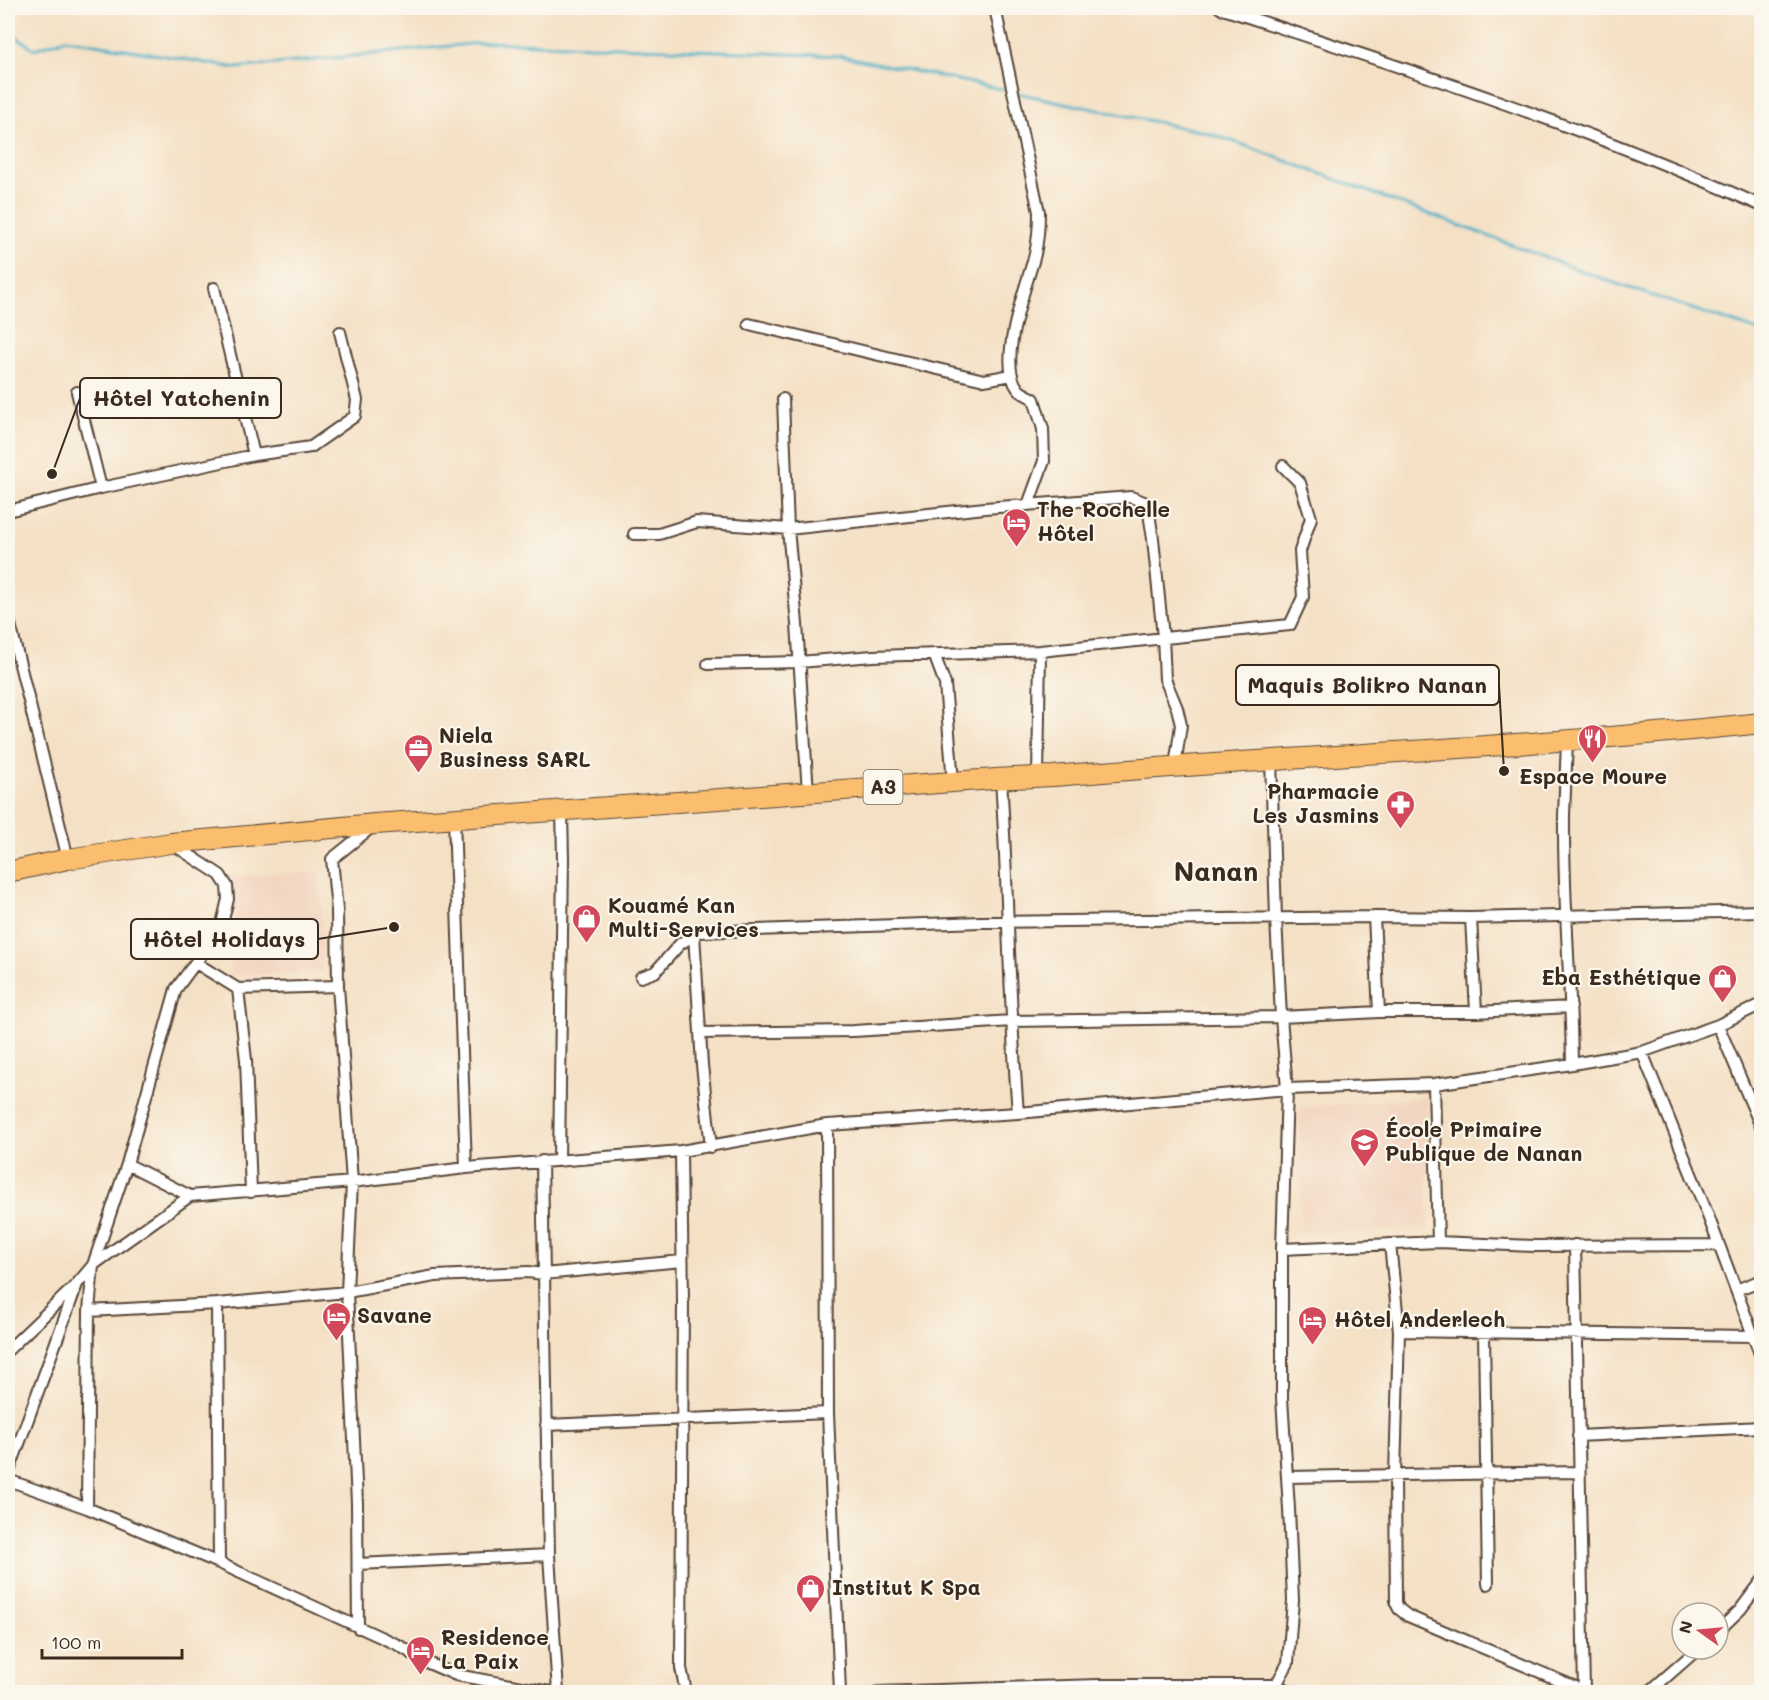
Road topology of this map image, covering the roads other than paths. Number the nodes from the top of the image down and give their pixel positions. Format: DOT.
graph roads {
  1 [pos="995,8"];
  2 [pos="1220,8"];
  3 [pos="1761,206"];
  4 [pos="214,288"];
  5 [pos="749,324"];
  6 [pos="340,332"];
  7 [pos="1012,375"];
  8 [pos="77,392"];
  9 [pos="783,399"];
  10 [pos="254,455"];
  11 [pos="1283,466"];
  12 [pos="101,488"];
  13 [pos="1028,505"];
  14 [pos="8,511"];
  15 [pos="788,529"];
  16 [pos="634,534"];
  17 [pos="8,616"];
  18 [pos="1163,637"];
  19 [pos="1040,651"];
  20 [pos="934,654"];
  21 [pos="799,662"];
  22 [pos="708,664"];
  23 [pos="1761,723"];
  24 [pos="1568,741"];
  25 [pos="1271,760"];
  26 [pos="1175,766"];
  27 [pos="1038,777"];
  28 [pos="1000,778"];
  29 [pos="953,783"];
  30 [pos="807,793"];
  31 [pos="561,810"];
  32 [pos="454,818"];
  33 [pos="375,824"];
  34 [pos="171,843"];
  35 [pos="68,859"];
  36 [pos="8,872"];
  37 [pos="1761,911"];
  38 [pos="1566,915"];
  39 [pos="1374,917"];
  40 [pos="1276,918"];
  41 [pos="1471,918"];
  42 [pos="1009,922"];
  43 [pos="694,934"];
  44 [pos="196,963"];
  45 [pos="641,977"];
  46 [pos="338,986"];
  47 [pos="238,989"];
  48 [pos="1761,1004"];
  49 [pos="1571,1007"];
  50 [pos="1379,1012"];
  51 [pos="1476,1012"];
  52 [pos="1281,1017"];
  53 [pos="1012,1021"];
  54 [pos="1719,1025"];
  55 [pos="700,1033"];
  56 [pos="1642,1052"];
  57 [pos="1572,1064"];
  58 [pos="1434,1084"];
  59 [pos="1287,1089"];
  60 [pos="1018,1113"];
  61 [pos="827,1125"];
  62 [pos="1761,1129"];
  63 [pos="711,1147"];
  64 [pos="681,1151"];
  65 [pos="542,1161"];
  66 [pos="559,1161"];
  67 [pos="127,1164"];
  68 [pos="466,1168"];
  69 [pos="352,1182"];
  70 [pos="251,1192"];
  71 [pos="190,1196"];
  72 [pos="1438,1242"];
  73 [pos="1390,1244"];
  74 [pos="1575,1245"];
  75 [pos="1719,1245"];
  76 [pos="1282,1249"];
  77 [pos="682,1261"];
  78 [pos="93,1265"];
  79 [pos="543,1274"];
  80 [pos="1761,1280"];
  81 [pos="77,1284"];
  82 [pos="1736,1290"];
  83 [pos="347,1292"];
  84 [pos="217,1304"];
  85 [pos="89,1311"];
  86 [pos="1399,1330"];
  87 [pos="1485,1333"];
  88 [pos="1577,1334"];
  89 [pos="1753,1336"];
  90 [pos="8,1350"];
  91 [pos="1761,1359"];
  92 [pos="828,1413"];
  93 [pos="682,1418"];
  94 [pos="546,1425"];
  95 [pos="1761,1427"];
  96 [pos="1578,1436"];
  97 [pos="1579,1472"];
  98 [pos="8,1474"];
  99 [pos="1486,1474"];
  100 [pos="1395,1476"];
  101 [pos="1287,1477"];
  102 [pos="8,1480"];
  103 [pos="87,1508"];
  104 [pos="549,1555"];
  105 [pos="219,1563"];
  106 [pos="357,1564"];
  107 [pos="1488,1584"];
  108 [pos="1761,1584"];
  109 [pos="1730,1619"];
  110 [pos="358,1628"];
  111 [pos="1684,1661"];
  112 [pos="1077,1689"];
  113 [pos="1277,1689"];
  114 [pos="527,1691"];
  115 [pos="550,1692"];
  116 [pos="558,1692"];
  117 [pos="686,1692"];
  118 [pos="840,1692"];
  119 [pos="878,1692"];
  120 [pos="943,1692"];
  121 [pos="1291,1692"];
  122 [pos="1586,1692"];
  123 [pos="1649,1692"];
  1 -- 7 [label="street"];
  2 -- 3 [label="street"];
  4 -- 10 [label="street"];
  5 -- 7 [label="street"];
  6 -- 10 [label="street"];
  7 -- 13 [label="street"];
  8 -- 12 [label="street"];
  9 -- 15 [label="street"];
  10 -- 12 [label="street"];
  11 -- 18 [label="street"];
  12 -- 14 [label="street"];
  13 -- 15 [label="street"];
  13 -- 18 [label="street"];
  15 -- 16 [label="street"];
  15 -- 21 [label="street"];
  17 -- 35 [label="street"];
  18 -- 19 [label="street"];
  18 -- 26 [label="street"];
  19 -- 20 [label="street"];
  19 -- 27 [label="street"];
  20 -- 21 [label="street"];
  20 -- 29 [label="street"];
  21 -- 22 [label="street"];
  21 -- 30 [label="street"];
  23 -- 24 [label="highway, A3"];
  24 -- 25 [label="highway, A3"];
  24 -- 38 [label="street"];
  25 -- 26 [label="highway, A3"];
  25 -- 40 [label="street"];
  26 -- 27 [label="highway, A3"];
  27 -- 28 [label="highway, A3"];
  28 -- 29 [label="highway, A3"];
  28 -- 42 [label="street"];
  29 -- 30 [label="highway, A3"];
  30 -- 31 [label="highway, A3"];
  31 -- 32 [label="highway, A3"];
  31 -- 66 [label="street"];
  32 -- 33 [label="highway, A3"];
  32 -- 68 [label="street"];
  33 -- 34 [label="highway, A3"];
  33 -- 46 [label="street"];
  34 -- 35 [label="highway, A3"];
  34 -- 44 [label="street"];
  35 -- 36 [label="highway, A3"];
  37 -- 38 [label="street"];
  38 -- 41 [label="street"];
  38 -- 49 [label="street"];
  39 -- 40 [label="street"];
  39 -- 41 [label="street"];
  39 -- 50 [label="street"];
  40 -- 42 [label="street"];
  40 -- 52 [label="street"];
  41 -- 51 [label="street"];
  42 -- 43 [label="street"];
  42 -- 53 [label="street"];
  43 -- 45 [label="street"];
  43 -- 55 [label="street"];
  44 -- 47 [label="street"];
  44 -- 67 [label="street"];
  46 -- 47 [label="street"];
  46 -- 69 [label="street"];
  47 -- 70 [label="street"];
  48 -- 54 [label="street"];
  49 -- 51 [label="street"];
  49 -- 57 [label="street"];
  50 -- 51 [label="street"];
  50 -- 52 [label="street"];
  52 -- 53 [label="street"];
  52 -- 59 [label="street"];
  53 -- 55 [label="street"];
  53 -- 60 [label="street"];
  54 -- 56 [label="street"];
  54 -- 62 [label="street"];
  55 -- 63 [label="street"];
  56 -- 57 [label="street"];
  56 -- 75 [label="street"];
  57 -- 58 [label="street"];
  58 -- 59 [label="street"];
  58 -- 72 [label="street"];
  59 -- 60 [label="street"];
  59 -- 76 [label="street"];
  60 -- 61 [label="street"];
  61 -- 63 [label="street"];
  61 -- 92 [label="street"];
  63 -- 64 [label="street"];
  64 -- 66 [label="street"];
  64 -- 77 [label="street"];
  65 -- 66 [label="street"];
  65 -- 68 [label="street"];
  65 -- 79 [label="street"];
  67 -- 71 [label="street"];
  67 -- 78 [label="street"];
  68 -- 69 [label="street"];
  69 -- 70 [label="street"];
  69 -- 83 [label="street"];
  70 -- 71 [label="street"];
  71 -- 78 [label="street"];
  72 -- 73 [label="street"];
  72 -- 74 [label="street"];
  73 -- 76 [label="street"];
  73 -- 86 [label="street"];
  74 -- 75 [label="street"];
  74 -- 88 [label="street"];
  75 -- 82 [label="street"];
  76 -- 101 [label="street"];
  77 -- 79 [label="street"];
  77 -- 93 [label="street"];
  78 -- 81 [label="street"];
  78 -- 85 [label="street"];
  79 -- 83 [label="street"];
  79 -- 94 [label="street"];
  80 -- 82 [label="street"];
  81 -- 90 [label="street"];
  81 -- 98 [label="street"];
  82 -- 89 [label="street"];
  83 -- 84 [label="street"];
  83 -- 106 [label="street"];
  84 -- 85 [label="street"];
  84 -- 105 [label="street"];
  85 -- 103 [label="street"];
  86 -- 87 [label="street"];
  86 -- 100 [label="street"];
  87 -- 88 [label="street"];
  87 -- 99 [label="street"];
  88 -- 89 [label="street"];
  88 -- 96 [label="street"];
  89 -- 91 [label="street"];
  92 -- 93 [label="street"];
  92 -- 118 [label="street"];
  93 -- 94 [label="street"];
  93 -- 117 [label="street"];
  94 -- 104 [label="street"];
  95 -- 96 [label="street"];
  96 -- 97 [label="street"];
  97 -- 99 [label="street"];
  97 -- 122 [label="street"];
  99 -- 100 [label="street"];
  99 -- 107 [label="street"];
  100 -- 101 [label="street"];
  100 -- 122 [label="street"];
  101 -- 113 [label="street"];
  102 -- 103 [label="street"];
  103 -- 105 [label="street"];
  104 -- 106 [label="street"];
  104 -- 116 [label="street"];
  105 -- 110 [label="street"];
  106 -- 110 [label="street"];
  108 -- 109 [label="street"];
  110 -- 114 [label="street"];
  111 -- 123 [label="street"];
  112 -- 113 [label="street"];
  112 -- 120 [label="street"];
  113 -- 121 [label="street"];
  114 -- 115 [label="street"];
  119 -- 120 [label="street"];
}
